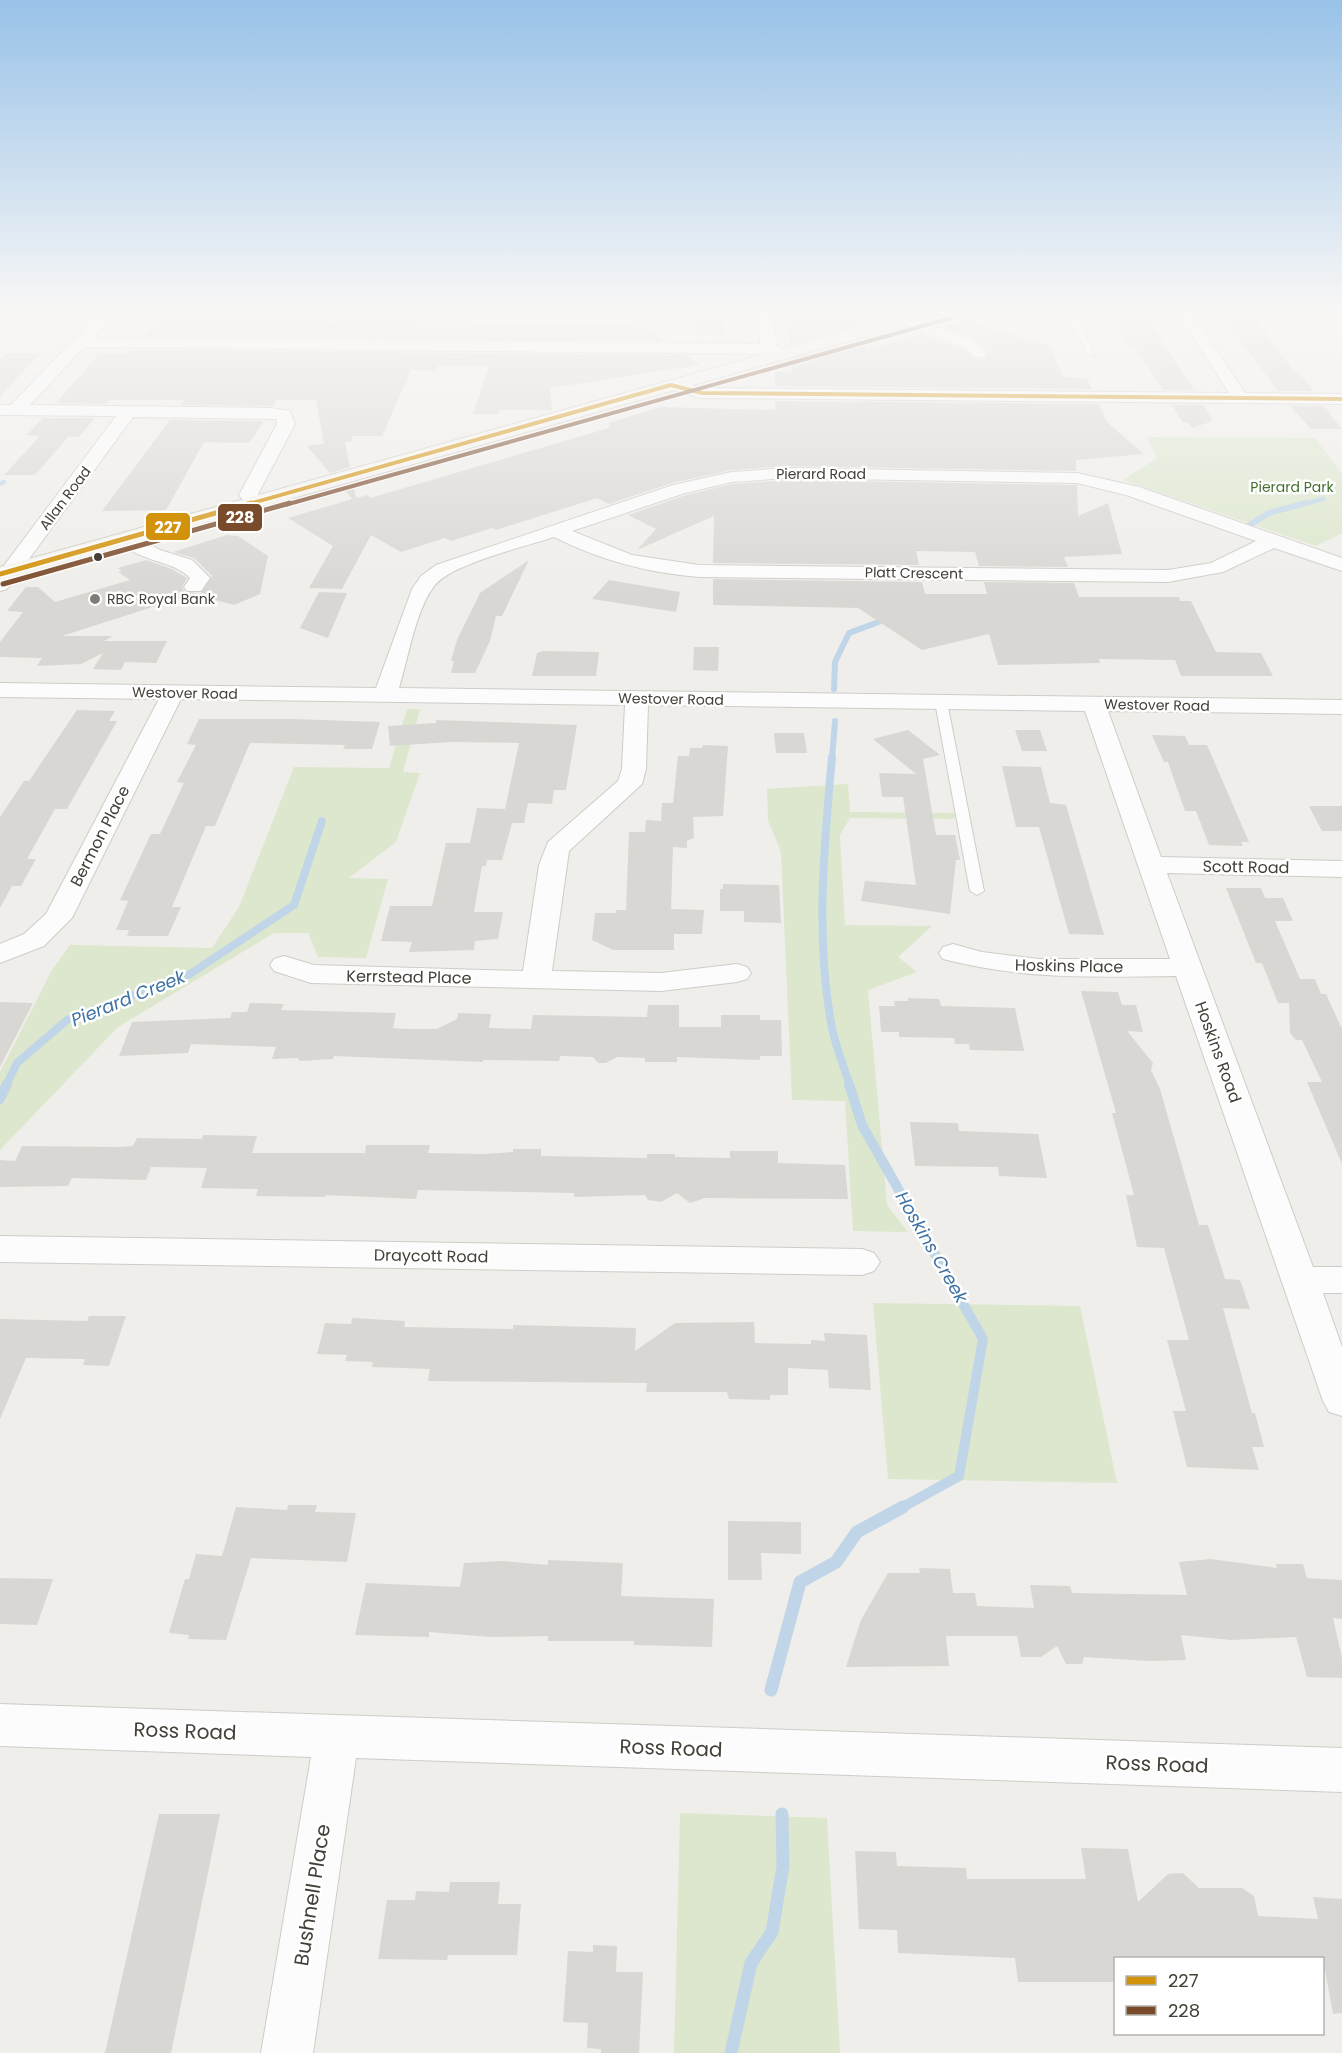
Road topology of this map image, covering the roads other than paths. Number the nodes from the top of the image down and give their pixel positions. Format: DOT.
graph roads {
  1 [pos="604,404"];
  2 [pos="8,410"];
  3 [pos="129,411"];
  4 [pos="255,502"];
  5 [pos="555,530"];
  6 [pos="128,538"];
  7 [pos="1273,541"];
  8 [pos="1342,565"];
  9 [pos="4,576"];
  10 [pos="194,587"];
  11 [pos="0,690"];
  12 [pos="173,693"];
  13 [pos="385,696"];
  14 [pos="637,699"];
  15 [pos="941,702"];
  16 [pos="1094,704"];
  17 [pos="1342,707"];
  18 [pos="1150,865"];
  19 [pos="1342,868"];
  20 [pos="977,891"];
  21 [pos="953,953"];
  22 [pos="0,954"];
  23 [pos="284,965"];
  24 [pos="1186,967"];
  25 [pos="737,973"];
  26 [pos="536,979"];
  27 [pos="0,1249"];
  28 [pos="862,1262"];
  29 [pos="1302,1280"];
  30 [pos="1342,1280"];
  31 [pos="1342,1401"];
  32 [pos="0,1725"];
  33 [pos="337,1736"];
  34 [pos="1342,1770"];
  35 [pos="286,2053"];
  1 -- 4 [label="street"];
  2 -- 3 [label="street"];
  3 -- 4 [label="street"];
  3 -- 9 [label="street, Allan Road"];
  4 -- 6 [label="street"];
  5 -- 7 [label="street, Platt Crescent"];
  5 -- 7 [label="street, Pierard Road"];
  5 -- 13 [label="street, Pierard Road"];
  6 -- 9 [label="street"];
  6 -- 10 [label="street"];
  7 -- 8 [label="street, Pierard Road"];
  11 -- 12 [label="street, Westover Road"];
  12 -- 13 [label="street, Westover Road"];
  12 -- 22 [label="street, Bermon Place"];
  13 -- 14 [label="street, Westover Road"];
  14 -- 15 [label="street, Westover Road"];
  14 -- 26 [label="street"];
  15 -- 16 [label="street, Westover Road"];
  15 -- 20 [label="lane"];
  16 -- 17 [label="street, Westover Road"];
  16 -- 18 [label="street, Hoskins Road"];
  18 -- 19 [label="street, Scott Road"];
  18 -- 24 [label="street, Hoskins Road"];
  21 -- 24 [label="street, Hoskins Place"];
  23 -- 26 [label="street, Kerrstead Place"];
  24 -- 29 [label="street, Hoskins Road"];
  25 -- 26 [label="street, Kerrstead Place"];
  27 -- 28 [label="street, Draycott Road"];
  29 -- 30 [label="street"];
  29 -- 31 [label="street, Hoskins Road"];
  32 -- 33 [label="street, Ross Road"];
  33 -- 34 [label="street, Ross Road"];
  33 -- 35 [label="street, Bushnell Place"];
}
